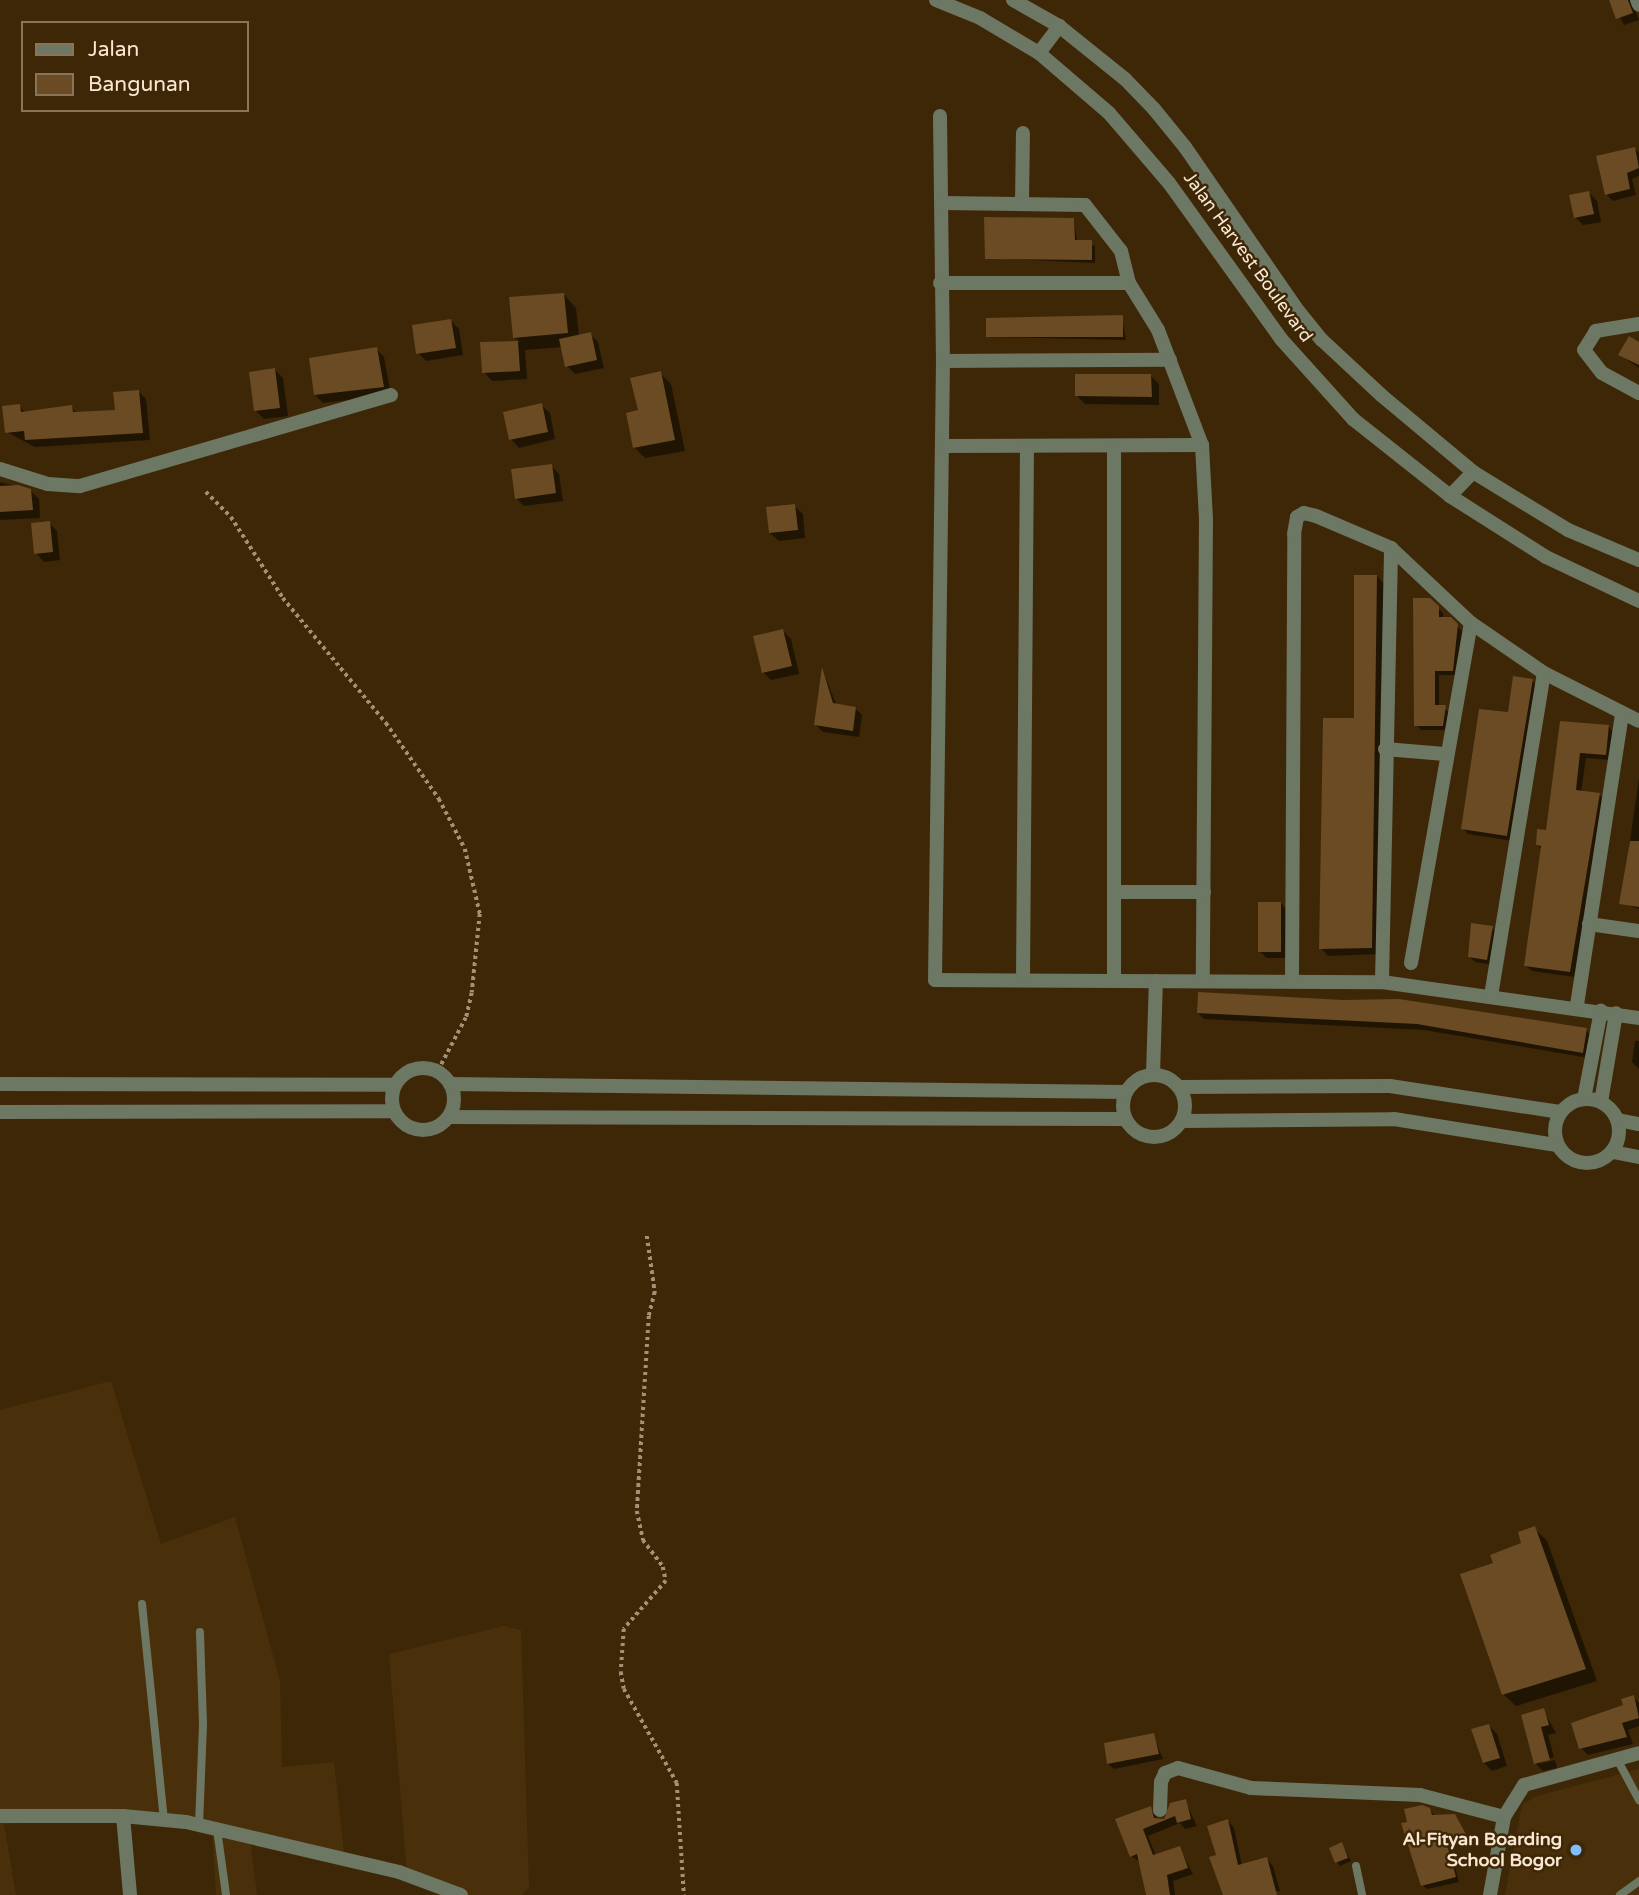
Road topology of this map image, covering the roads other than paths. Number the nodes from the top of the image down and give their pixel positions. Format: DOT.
graph roads {
  1 [pos="936,0"];
  2 [pos="1013,0"];
  3 [pos="1637,0"];
  4 [pos="1639,5"];
  5 [pos="1059,26"];
  6 [pos="1039,53"];
  7 [pos="940,116"];
  8 [pos="1023,133"];
  9 [pos="1022,202"];
  10 [pos="942,203"];
  11 [pos="940,283"];
  12 [pos="1129,284"];
  13 [pos="1639,324"];
  14 [pos="943,360"];
  15 [pos="1170,360"];
  16 [pos="1639,393"];
  17 [pos="391,395"];
  18 [pos="1202,445"];
  19 [pos="942,446"];
  20 [pos="1027,448"];
  21 [pos="1114,448"];
  22 [pos="0,469"];
  23 [pos="1474,472"];
  24 [pos="1450,496"];
  25 [pos="1391,548"];
  26 [pos="1639,560"];
  27 [pos="1639,601"];
  28 [pos="1471,623"];
  29 [pos="1545,673"];
  30 [pos="1622,714"];
  31 [pos="1639,721"];
  32 [pos="1385,749"];
  33 [pos="1445,754"];
  34 [pos="1116,892"];
  35 [pos="1204,892"];
  36 [pos="1589,924"];
  37 [pos="1639,931"];
  38 [pos="1411,963"];
  39 [pos="1203,978"];
  40 [pos="1023,979"];
  41 [pos="1292,979"];
  42 [pos="1114,981"];
  43 [pos="1156,981"];
  44 [pos="1382,982"];
  45 [pos="1491,996"];
  46 [pos="1577,1006"];
  47 [pos="1601,1011"];
  48 [pos="1616,1013"];
  49 [pos="1639,1018"];
  50 [pos="1153,1074"];
  51 [pos="0,1084"];
  52 [pos="450,1084"];
  53 [pos="394,1085"];
  54 [pos="1180,1087"];
  55 [pos="1126,1092"];
  56 [pos="1584,1099"];
  57 [pos="1601,1102"];
  58 [pos="393,1111"];
  59 [pos="0,1112"];
  60 [pos="1560,1112"];
  61 [pos="449,1117"];
  62 [pos="1125,1119"];
  63 [pos="1618,1120"];
  64 [pos="1182,1121"];
  65 [pos="1639,1124"];
  66 [pos="1557,1144"];
  67 [pos="1613,1152"];
  68 [pos="1639,1157"];
  69 [pos="142,1604"];
  70 [pos="200,1632"];
  71 [pos="1639,1754"];
  72 [pos="1617,1759"];
  73 [pos="1639,1800"];
  74 [pos="1160,1810"];
  75 [pos="0,1816"];
  76 [pos="123,1816"];
  77 [pos="1504,1817"];
  78 [pos="164,1820"];
  79 [pos="199,1825"];
  80 [pos="217,1829"];
  81 [pos="1356,1866"];
  82 [pos="1639,1881"];
  83 [pos="130,1895"];
  84 [pos="226,1895"];
  85 [pos="461,1895"];
  86 [pos="1362,1895"];
  87 [pos="1490,1895"];
  88 [pos="1620,1895"];
  1 -- 6 [label="street, Jalan Harvest Boulevard"];
  2 -- 5 [label="street, Jalan Harvest Boulevard"];
  3 -- 4 [label="street"];
  5 -- 6 [label="street"];
  5 -- 23 [label="street, Jalan Harvest Boulevard"];
  6 -- 24 [label="street, Jalan Harvest Boulevard"];
  7 -- 10 [label="street"];
  8 -- 9 [label="street"];
  9 -- 10 [label="street"];
  9 -- 12 [label="street"];
  10 -- 11 [label="street"];
  11 -- 12 [label="street"];
  11 -- 14 [label="street"];
  12 -- 15 [label="street"];
  13 -- 16 [label="street"];
  14 -- 15 [label="street"];
  14 -- 19 [label="street"];
  15 -- 18 [label="street"];
  17 -- 22 [label="street"];
  18 -- 21 [label="street"];
  18 -- 35 [label="street"];
  19 -- 20 [label="street"];
  19 -- 40 [label="street"];
  20 -- 21 [label="street"];
  20 -- 40 [label="street"];
  21 -- 34 [label="street"];
  23 -- 24 [label="street"];
  23 -- 26 [label="street, Jalan Harvest Boulevard"];
  24 -- 27 [label="street, Jalan Harvest Boulevard"];
  25 -- 28 [label="street"];
  25 -- 32 [label="street"];
  25 -- 41 [label="street"];
  28 -- 29 [label="street"];
  28 -- 33 [label="street"];
  29 -- 30 [label="street"];
  29 -- 45 [label="street"];
  30 -- 31 [label="street"];
  30 -- 36 [label="street"];
  32 -- 33 [label="street"];
  32 -- 44 [label="street"];
  33 -- 38 [label="street"];
  34 -- 35 [label="street"];
  34 -- 42 [label="street"];
  35 -- 39 [label="street"];
  36 -- 37 [label="street"];
  36 -- 46 [label="street"];
  39 -- 41 [label="street"];
  39 -- 43 [label="street"];
  40 -- 42 [label="street"];
  41 -- 44 [label="street"];
  42 -- 43 [label="street"];
  43 -- 50 [label="street"];
  44 -- 45 [label="street"];
  45 -- 46 [label="street"];
  46 -- 47 [label="street"];
  47 -- 48 [label="street"];
  47 -- 56 [label="street"];
  48 -- 49 [label="street"];
  48 -- 57 [label="street"];
  50 -- 54 [label="street"];
  50 -- 55 [label="street"];
  51 -- 53 [label="street"];
  52 -- 53 [label="street"];
  52 -- 55 [label="street"];
  52 -- 61 [label="street"];
  53 -- 58 [label="street"];
  54 -- 60 [label="street"];
  54 -- 64 [label="street"];
  55 -- 62 [label="street"];
  56 -- 57 [label="street"];
  56 -- 60 [label="street"];
  57 -- 63 [label="street"];
  58 -- 59 [label="street"];
  58 -- 61 [label="street"];
  60 -- 66 [label="street"];
  61 -- 62 [label="street"];
  62 -- 64 [label="street"];
  63 -- 65 [label="street"];
  63 -- 67 [label="street"];
  64 -- 66 [label="street"];
  66 -- 67 [label="street"];
  67 -- 68 [label="street"];
  69 -- 78 [label="lane"];
  70 -- 79 [label="lane"];
  71 -- 72 [label="street"];
  72 -- 73 [label="lane"];
  72 -- 77 [label="street"];
  74 -- 77 [label="street"];
  75 -- 76 [label="street"];
  76 -- 78 [label="street"];
  76 -- 83 [label="street"];
  77 -- 87 [label="street"];
  78 -- 79 [label="street"];
  79 -- 80 [label="street"];
  80 -- 84 [label="lane"];
  80 -- 85 [label="street"];
  81 -- 86 [label="lane"];
  82 -- 88 [label="lane"];
}
